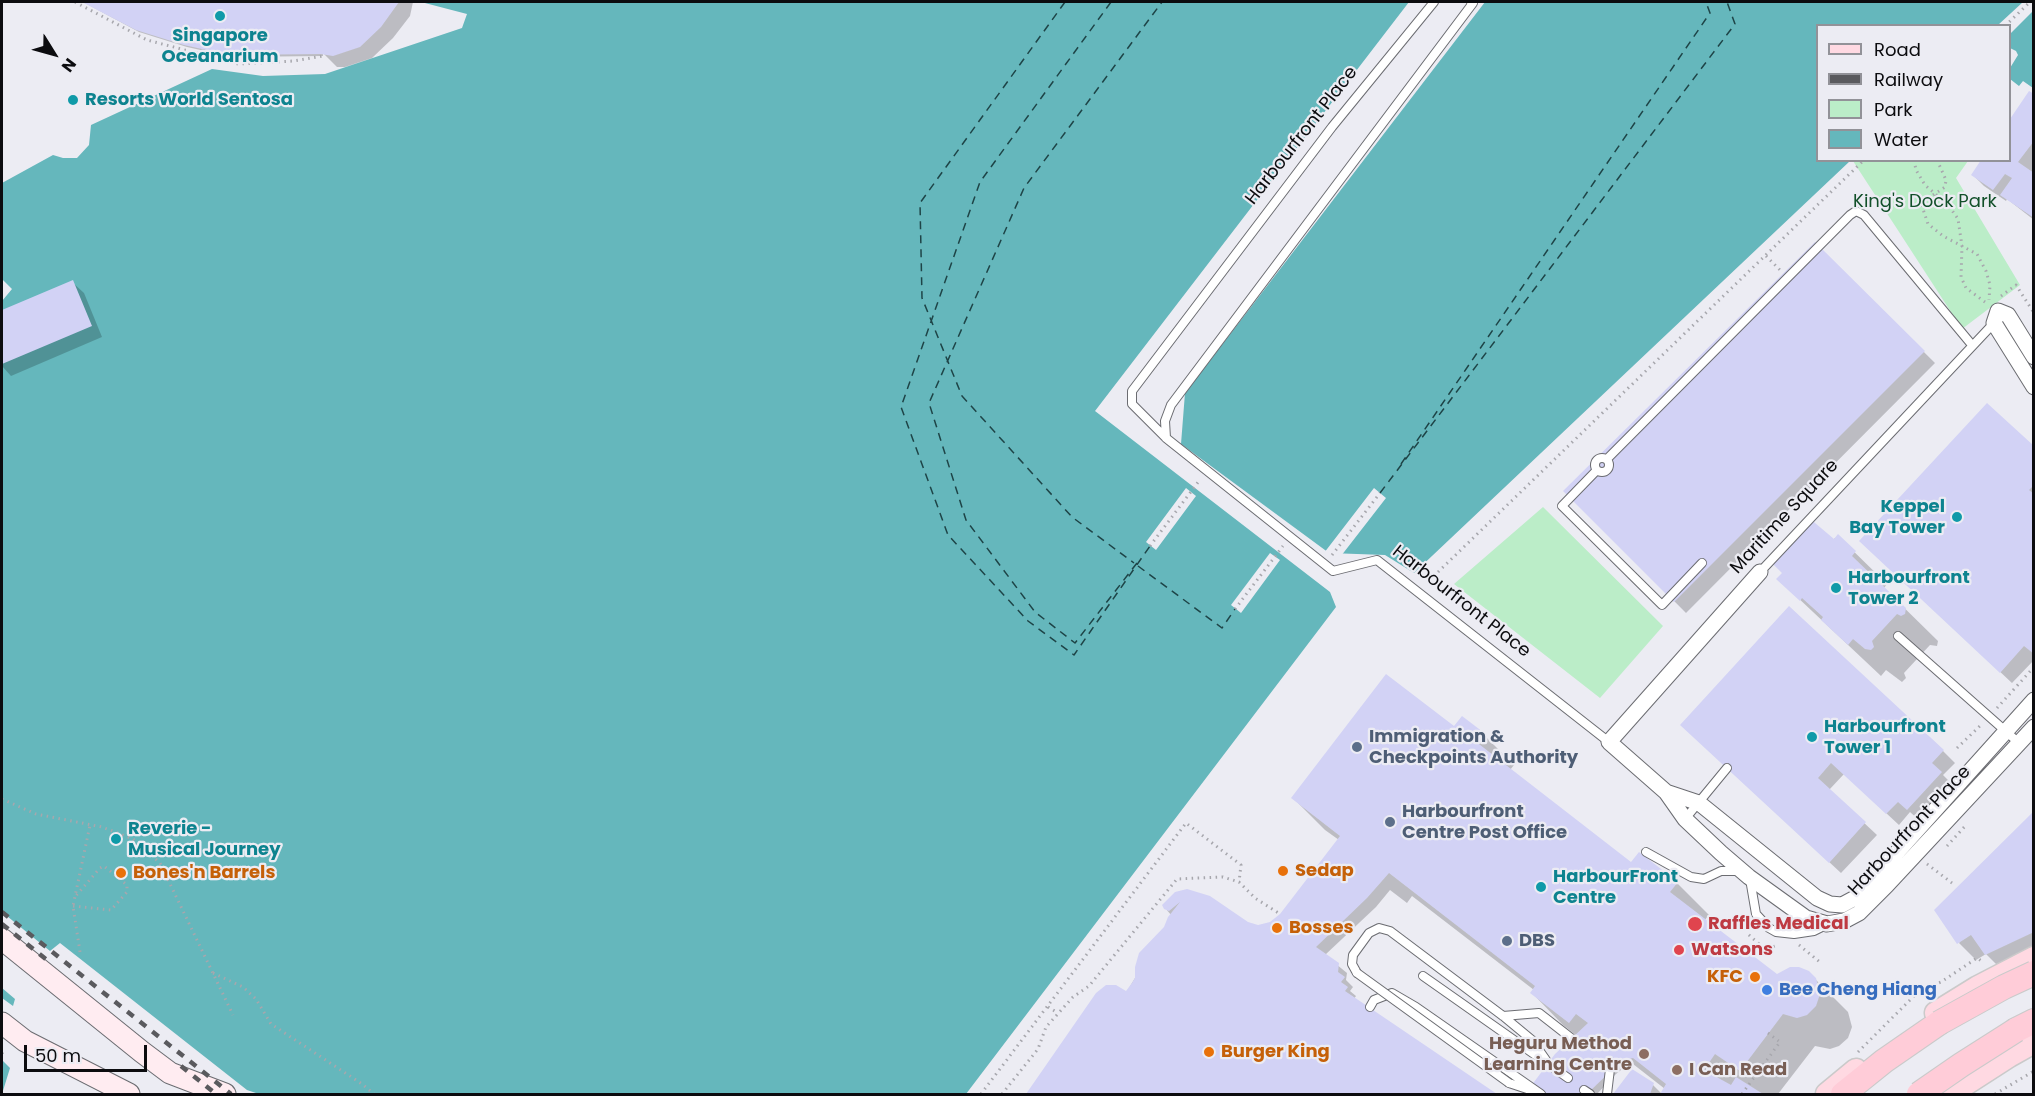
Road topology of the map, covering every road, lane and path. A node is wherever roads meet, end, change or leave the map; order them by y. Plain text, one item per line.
1 (75, 2) edge
2 (1434, 2) edge
3 (1471, 2) edge
4 (2030, 2) edge
5 (2007, 24) edge
6 (323, 56) dead end
7 (1862, 162) edge
8 (1914, 162) edge
9 (1938, 162) edge
10 (1936, 195) junction
11 (1962, 246) junction
12 (1766, 255) junction
13 (1783, 274) dead end
14 (1989, 304) junction
15 (2034, 313) edge
16 (1994, 323) junction
17 (1972, 345) junction
18 (2034, 357) edge
19 (2034, 387) edge
20 (1166, 438) junction
21 (1199, 481) dead end
22 (1380, 493) dead end
23 (1150, 546) dead end
24 (1283, 546) dead end
25 (1332, 555) dead end
26 (1702, 563) dead end
27 (1438, 572) dead end
28 (1760, 572) joint
29 (1235, 609) dead end
30 (1898, 636) dead end
31 (2034, 700) edge
32 (2034, 727) edge
33 (2005, 731) junction
34 (1609, 742) junction
35 (2019, 743) junction
36 (1727, 768) dead end
37 (1666, 792) junction
38 (2, 799) edge
39 (1699, 803) junction
40 (1973, 818) dead end
41 (1685, 819) junction
42 (90, 825) junction
43 (1943, 849) dead end
44 (1646, 852) dead end
45 (1927, 863) dead end
46 (1747, 875) junction
47 (1239, 882) junction
48 (1952, 883) dead end
49 (75, 898) junction
50 (73, 906) junction
51 (1280, 914) dead end
52 (1827, 924) junction
53 (2, 939) edge
54 (80, 952) dead end
55 (2034, 958) edge
56 (1983, 962) dead end
57 (211, 972) junction
58 (2034, 973) edge
59 (1423, 976) dead end
60 (1048, 1007) junction
61 (1371, 1007) dead end
62 (1058, 1013) junction
63 (232, 1014) dead end
64 (1503, 1016) junction
65 (2034, 1021) edge
66 (2, 1023) edge
67 (1768, 1033) dead end
68 (1571, 1038) dead end
69 (2034, 1042) edge
70 (1858, 1053) dead end
71 (1546, 1060) junction
72 (1610, 1069) dead end
73 (2032, 1073) edge
74 (1568, 1078) dead end
75 (1540, 1094) edge
76 (129, 1095) edge
77 (225, 1095) edge
78 (374, 1095) edge
79 (981, 1095) edge
80 (1002, 1095) edge
81 (1607, 1095) edge
82 (1742, 1095) edge
83 (1827, 1095) edge
84 (1843, 1095) edge
85 (1919, 1095) edge
86 (1950, 1095) edge
87 (1995, 1095) edge

1 - 6 path
2 - 20 lane, Harbourfront Place
3 - 20 lane
4 - 5 path
7 - 12 path
8 - 10 path
9 - 10 path
10 - 11 path
10 - 11 path
11 - 14 path
11 - 14 path
12 - 13 path
12 - 27 path
14 - 15 path
16 - 17 lane, Maritime Square
16 - 18 street
16 - 19 street
17 - 26 lane
17 - 28 lane, Maritime Square
20 - 34 lane, Harbourfront Place
21 - 23 path
22 - 25 path
24 - 29 path
28 - 34 street, Maritime Square
30 - 33 lane
31 - 33 street, Harbourfront Place
32 - 35 street, Harbourfront Place
33 - 35 lane
33 - 39 street, Harbourfront Place
34 - 37 street, Harbourfront Place
35 - 52 street, Harbourfront Place
36 - 39 lane
37 - 39 street, Harbourfront Place
37 - 41 street, Harbourfront Place
38 - 42 path
39 - 41 lane
40 - 43 path
41 - 46 street, Harbourfront Place
42 - 49 path
42 - 57 path
44 - 46 lane
45 - 48 path
46 - 52 street, Harbourfront Place
46 - 52 lane
47 - 51 path
47 - 60 path
47 - 62 path
49 - 50 path
49 - 50 path
50 - 54 path
53 - 77 main road
55 - 83 main road
56 - 70 path
57 - 63 path
57 - 78 path
58 - 84 highway, bridge
59 - 71 lane
60 - 62 path
60 - 79 path
61 - 75 lane
62 - 80 path
64 - 68 lane
64 - 71 lane
64 - 75 lane, bridge
65 - 85 highway, bridge
66 - 76 main road
67 - 82 path
69 - 86 main road
71 - 74 lane
72 - 81 lane
73 - 87 path

